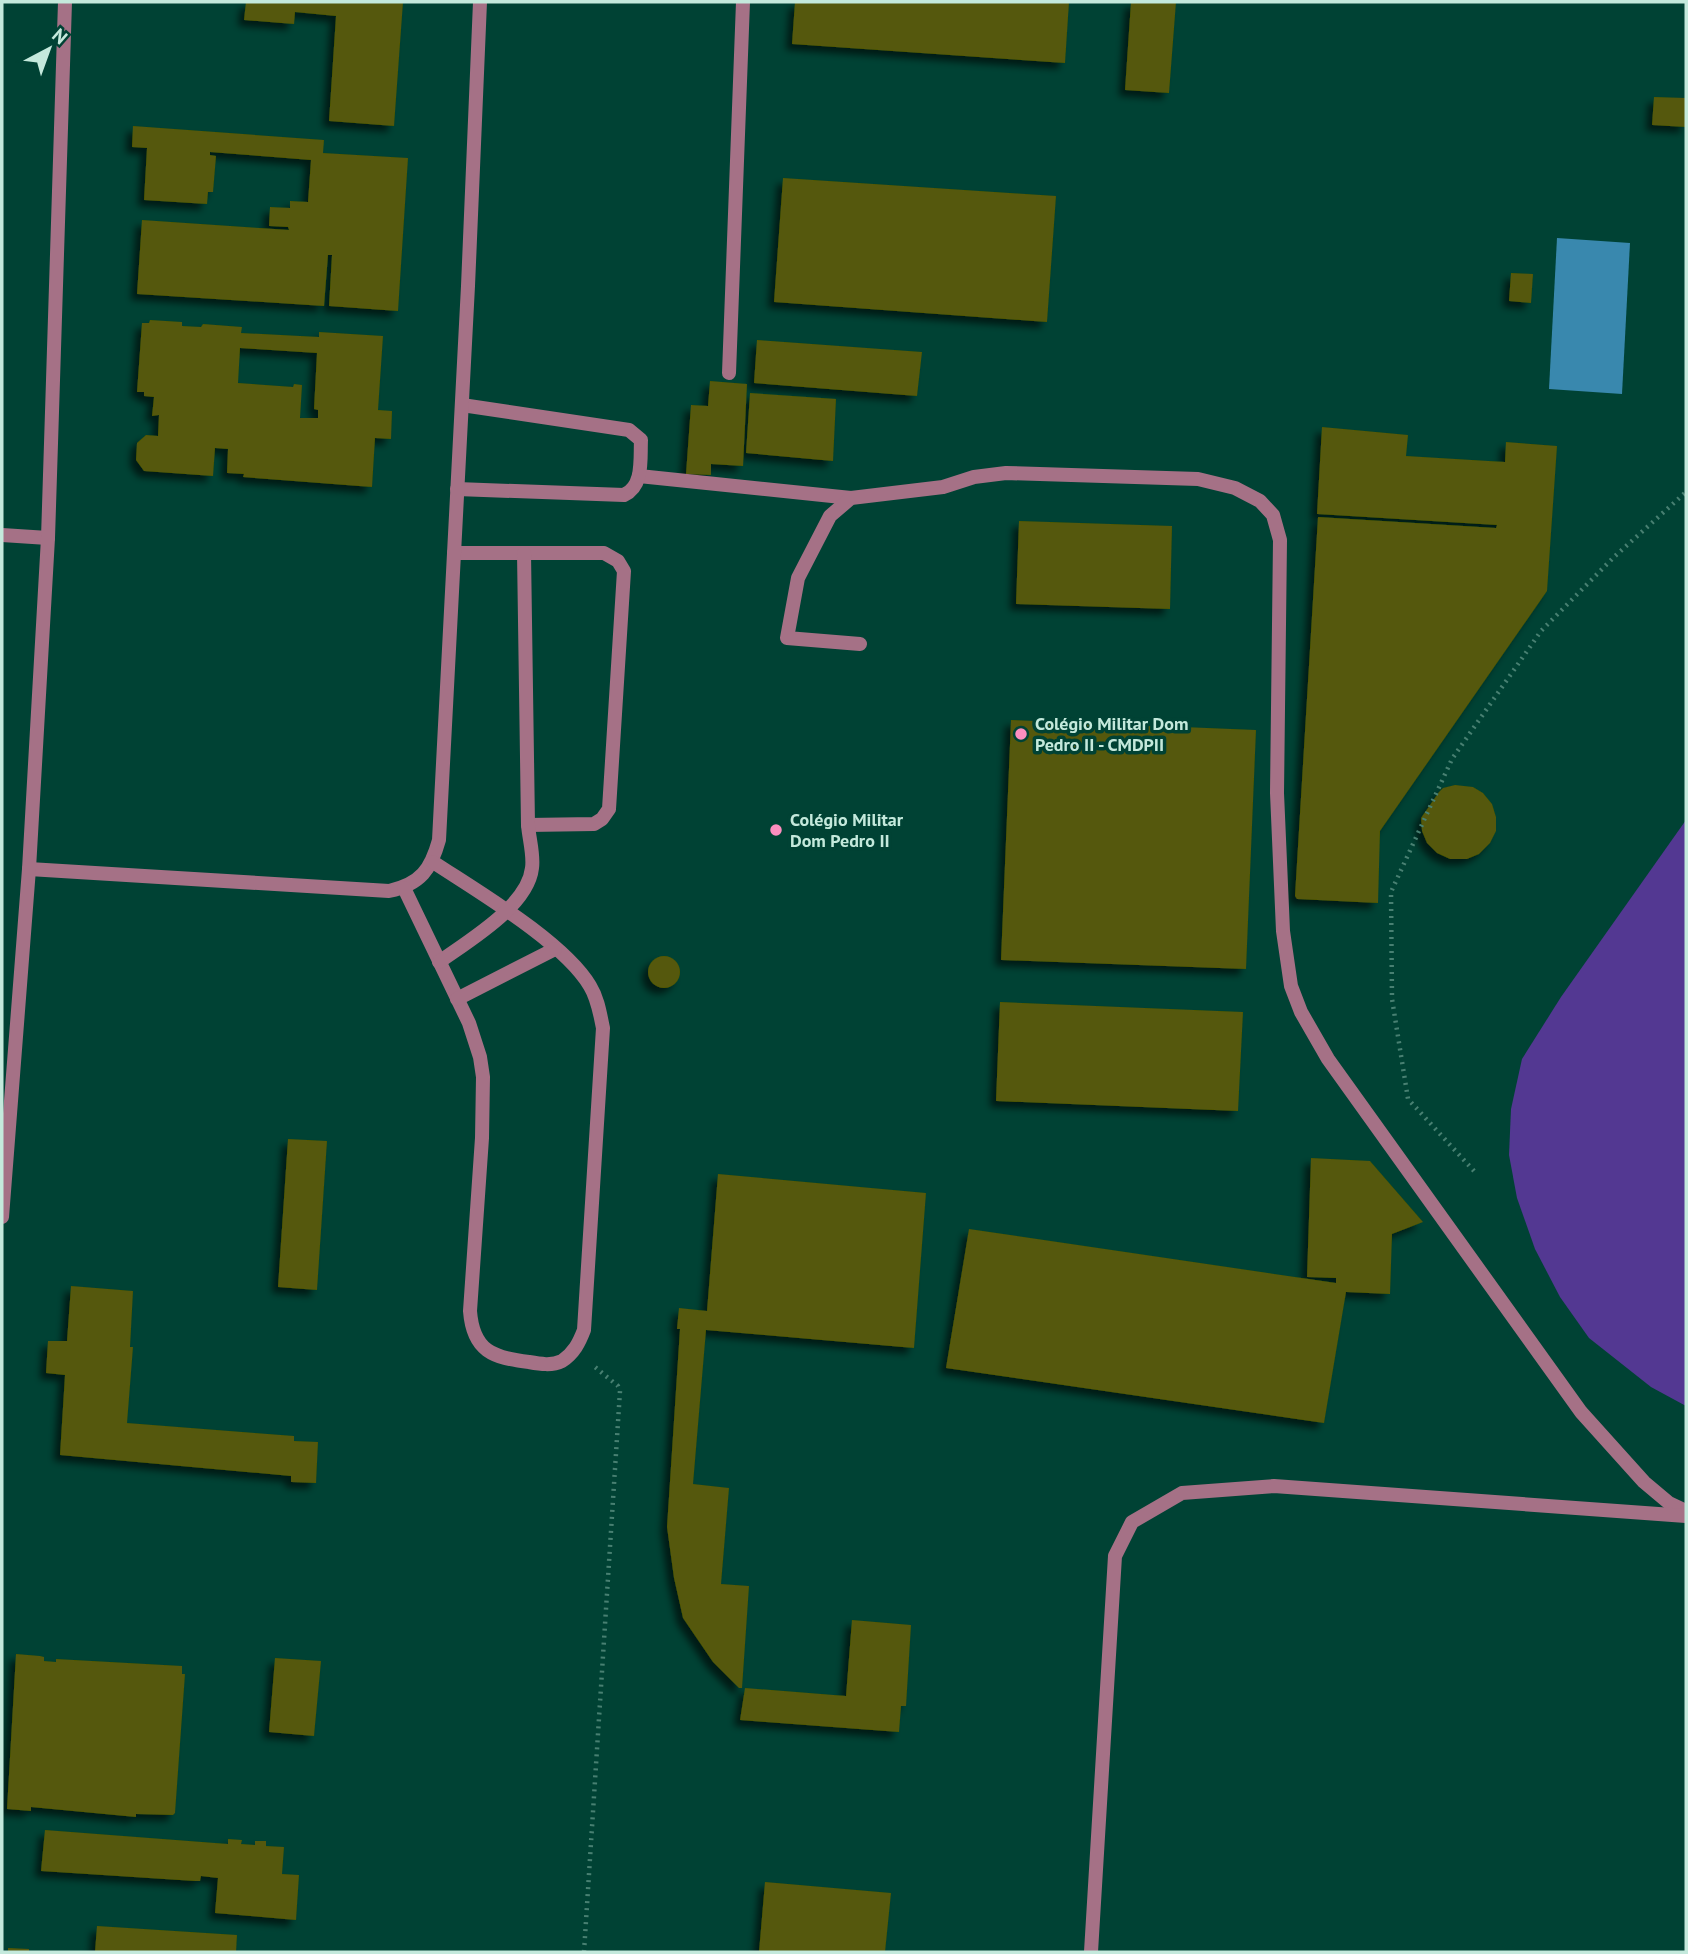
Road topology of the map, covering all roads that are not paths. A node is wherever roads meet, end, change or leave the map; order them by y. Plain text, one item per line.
1 (65, 2) edge
2 (481, 2) edge
3 (743, 2) edge
4 (729, 373) dead end
5 (462, 405) junction
6 (639, 476) junction
7 (457, 489) junction
8 (852, 498) junction
9 (2, 535) edge
10 (48, 538) junction
11 (454, 553) junction
12 (524, 553) junction
13 (860, 644) dead end
14 (528, 825) junction
15 (433, 862) junction
16 (29, 869) junction
17 (404, 888) junction
18 (507, 911) junction
19 (555, 948) junction
20 (439, 962) junction
21 (457, 999) junction
22 (2, 1217) edge
23 (1686, 1514) edge
24 (1091, 1952) edge

1 - 10 lane
2 - 5 lane
3 - 4 lane
5 - 6 lane
5 - 7 lane
6 - 7 lane
6 - 8 lane
7 - 11 lane
8 - 13 lane
8 - 23 lane
9 - 10 lane
10 - 16 lane
11 - 12 lane
11 - 15 lane
12 - 14 lane
12 - 14 lane
14 - 18 lane
15 - 17 lane
15 - 18 lane
16 - 17 lane
16 - 22 lane
17 - 20 lane
18 - 19 lane
18 - 20 lane
19 - 21 lane
19 - 21 lane
20 - 21 lane
23 - 24 lane

